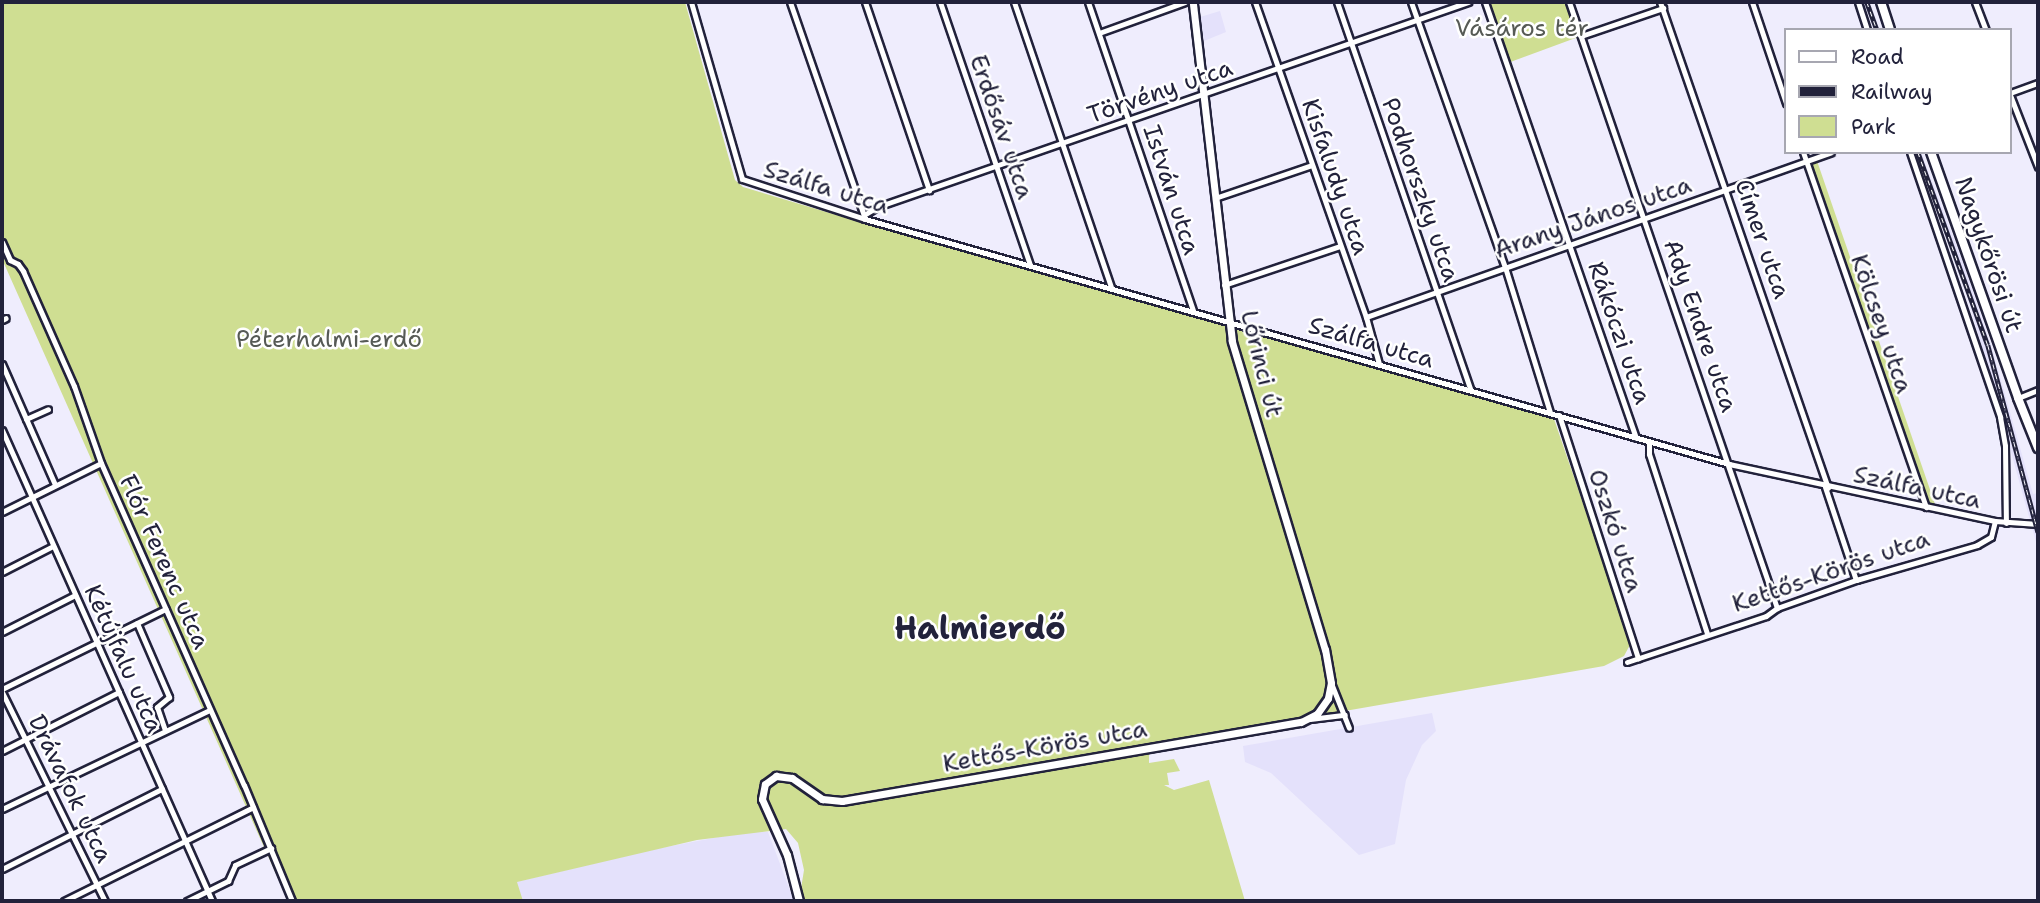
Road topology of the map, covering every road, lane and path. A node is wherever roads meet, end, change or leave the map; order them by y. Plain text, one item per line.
1 (691, 2) edge
2 (790, 2) edge
3 (865, 2) edge
4 (940, 2) edge
5 (1014, 2) edge
6 (1088, 2) edge
7 (1185, 2) edge
8 (1193, 2) edge
9 (1255, 2) edge
10 (1337, 2) edge
11 (1411, 2) edge
12 (1468, 2) edge
13 (1485, 2) edge
14 (1569, 2) edge
15 (1752, 2) edge
16 (1858, 2) edge
17 (1881, 2) edge
18 (1975, 2) edge
19 (1661, 5) edge
20 (1417, 20) junction
21 (1866, 28) edge
22 (1889, 28) edge
23 (1985, 28) edge
24 (1099, 33) junction
25 (1581, 36) junction
26 (1351, 44) junction
27 (1279, 70) junction
28 (2038, 83) edge
29 (2012, 93) edge
30 (1204, 94) junction
31 (1784, 97) edge
32 (2012, 99) edge
33 (1130, 120) junction
34 (1063, 145) junction
35 (1804, 154) edge
36 (1826, 154) edge
37 (1911, 154) edge
38 (1932, 154) edge
39 (1807, 162) junction
40 (1312, 165) junction
41 (997, 167) junction
42 (2038, 167) edge
43 (929, 190) junction
44 (1727, 190) junction
45 (1215, 198) junction
46 (864, 217) junction
47 (1644, 219) junction
48 (2, 242) edge
49 (1340, 246) junction
50 (1570, 246) junction
51 (10, 260) junction
52 (2, 264) edge
53 (1030, 265) junction
54 (1505, 267) junction
55 (1224, 285) junction
56 (1111, 287) junction
57 (1437, 292) junction
58 (1193, 310) junction
59 (1366, 317) junction
60 (1228, 321) junction
61 (2, 364) edge
62 (1379, 364) junction
63 (1470, 389) junction
64 (2038, 390) edge
65 (2018, 398) junction
66 (48, 409) dead end
67 (1550, 412) junction
68 (1559, 415) junction
69 (26, 419) junction
70 (2, 430) edge
71 (1636, 438) junction
72 (4, 440) edge
73 (1649, 442) junction
74 (2038, 448) edge
75 (101, 463) junction
76 (1729, 464) junction
77 (55, 485) junction
78 (1826, 487) junction
79 (32, 496) junction
80 (1927, 507) junction
81 (2, 512) edge
82 (1995, 522) junction
83 (2006, 523) junction
84 (2038, 524) edge
85 (53, 545) junction
86 (2, 572) edge
87 (1856, 580) junction
88 (75, 594) junction
89 (1777, 608) junction
90 (165, 609) junction
91 (137, 623) junction
92 (2, 632) edge
93 (1707, 634) junction
94 (97, 643) junction
95 (1637, 658) junction
96 (1627, 662) dead end
97 (1331, 683) junction
98 (2, 690) edge
99 (119, 692) junction
100 (211, 710) junction
101 (1345, 715) junction
102 (1309, 719) junction
103 (1349, 728) dead end
104 (165, 730) junction
105 (26, 739) junction
106 (141, 741) junction
107 (2, 751) edge
108 (49, 786) junction
109 (162, 789) junction
110 (253, 807) junction
111 (2, 809) edge
112 (72, 833) junction
113 (185, 840) junction
114 (271, 848) junction
115 (2, 869) edge
116 (97, 884) junction
117 (208, 891) junction
118 (64, 901) edge
119 (105, 901) edge
120 (187, 901) edge
121 (212, 901) edge
122 (292, 901) edge
123 (799, 901) edge

1 - 46 street, Szálfa utca
2 - 46 street
3 - 43 street
4 - 41 street, Erdősáv utca
5 - 34 street
6 - 24 street, István utca
7 - 24 street
8 - 30 street, Lőrinci út
9 - 27 street, Kisfaludy utca
10 - 26 street, Podhorszky utca
11 - 20 street
12 - 20 street, Törvény utca
13 - 50 street, Rákóczi utca
14 - 25 street, Ady Endre utca
15 - 31 street
16 - 21 street
17 - 22 main road
18 - 23 street
19 - 25 street
19 - 44 street, Címer utca
20 - 26 street, Törvény utca
20 - 54 street
24 - 33 street, István utca
25 - 47 street, Ady Endre utca
26 - 27 street, Törvény utca
26 - 57 street, Podhorszky utca
27 - 30 street, Törvény utca
27 - 40 street, Kisfaludy utca
28 - 29 street
30 - 33 street, Törvény utca
30 - 45 street, Lőrinci út
32 - 42 street
33 - 34 street, Törvény utca
33 - 58 street, István utca
34 - 41 street, Törvény utca
34 - 56 street
35 - 39 street, Kölcsey utca
36 - 39 street, Arany János utca
37 - 83 street
38 - 65 main road, Nagykőrösi út
39 - 44 street, Arany János utca
39 - 80 street, Kölcsey utca
40 - 45 street
40 - 49 street, Kisfaludy utca
41 - 43 street, Törvény utca
41 - 53 street, Erdősáv utca
43 - 46 street, Törvény utca
44 - 47 street, Arany János utca
44 - 78 street, Címer utca
45 - 55 street, Lőrinci út
46 - 53 street, Szálfa utca
47 - 50 street, Arany János utca
47 - 76 street, Ady Endre utca
48 - 51 street, Flór Ferenc utca
49 - 55 street
49 - 59 street, Kisfaludy utca
50 - 54 street, Arany János utca
50 - 71 street, Rákóczi utca
51 - 52 street
51 - 75 street, Flór Ferenc utca
53 - 56 street, Szálfa utca
54 - 57 street, Arany János utca
54 - 67 street
55 - 60 street, Lőrinci út
56 - 58 street, Szálfa utca
57 - 59 street, Arany János utca
57 - 63 street, Podhorszky utca
58 - 60 street, Szálfa utca
59 - 62 street, Kisfaludy utca
60 - 62 street, Szálfa utca
60 - 97 street, Lőrinci út
61 - 69 street
62 - 63 street, Szálfa utca
63 - 67 street, Szálfa utca
64 - 65 street
65 - 74 main road, Nagykőrösi út
66 - 69 street
67 - 68 street, Szálfa utca
68 - 71 street, Szálfa utca
68 - 95 street, Oszkó utca
69 - 77 street
70 - 72 street, Kétújfalu utca
71 - 73 street, Szálfa utca
72 - 79 street, Kétújfalu utca
73 - 76 street, Szálfa utca
73 - 93 street
75 - 77 street
75 - 90 street, Flór Ferenc utca
76 - 78 street, Szálfa utca
76 - 89 street, Ady Endre utca
77 - 79 street
78 - 80 street, Szálfa utca
78 - 87 street, Címer utca
79 - 81 street
79 - 85 street, Kétújfalu utca
80 - 82 street, Szálfa utca
82 - 83 street
82 - 87 street, Kettős-Körös utca
83 - 84 street
85 - 86 street
85 - 88 street, Kétújfalu utca
87 - 89 street, Kettős-Körös utca
88 - 92 street
88 - 94 street, Kétújfalu utca
89 - 93 street, Kettős-Körös utca
90 - 91 street
90 - 100 street, Flór Ferenc utca
91 - 94 street
91 - 104 street
93 - 95 street, Kettős-Körös utca
94 - 98 street
94 - 99 street, Kétújfalu utca
95 - 96 street, Kettős-Körös utca
97 - 101 street
97 - 102 street
98 - 105 street, Drávafok utca
99 - 105 street
99 - 106 street, Kétújfalu utca
100 - 104 street
100 - 110 street, Flór Ferenc utca
101 - 102 street, Kettős-Körös utca
101 - 103 street
102 - 123 street, Kettős-Körös utca
104 - 106 street
105 - 107 street
105 - 108 street, Drávafok utca
106 - 108 street
106 - 109 street, Kétújfalu utca
108 - 111 street
108 - 112 street, Drávafok utca
109 - 112 street
109 - 113 street, Kétújfalu utca
110 - 113 street
110 - 114 street, Flór Ferenc utca
112 - 115 street
112 - 116 street, Drávafok utca
113 - 116 street
113 - 117 street, Kétújfalu utca
114 - 117 street
114 - 122 street, Flór Ferenc utca
116 - 118 street
116 - 119 street, Drávafok utca
117 - 120 street
117 - 121 street, Kétújfalu utca

